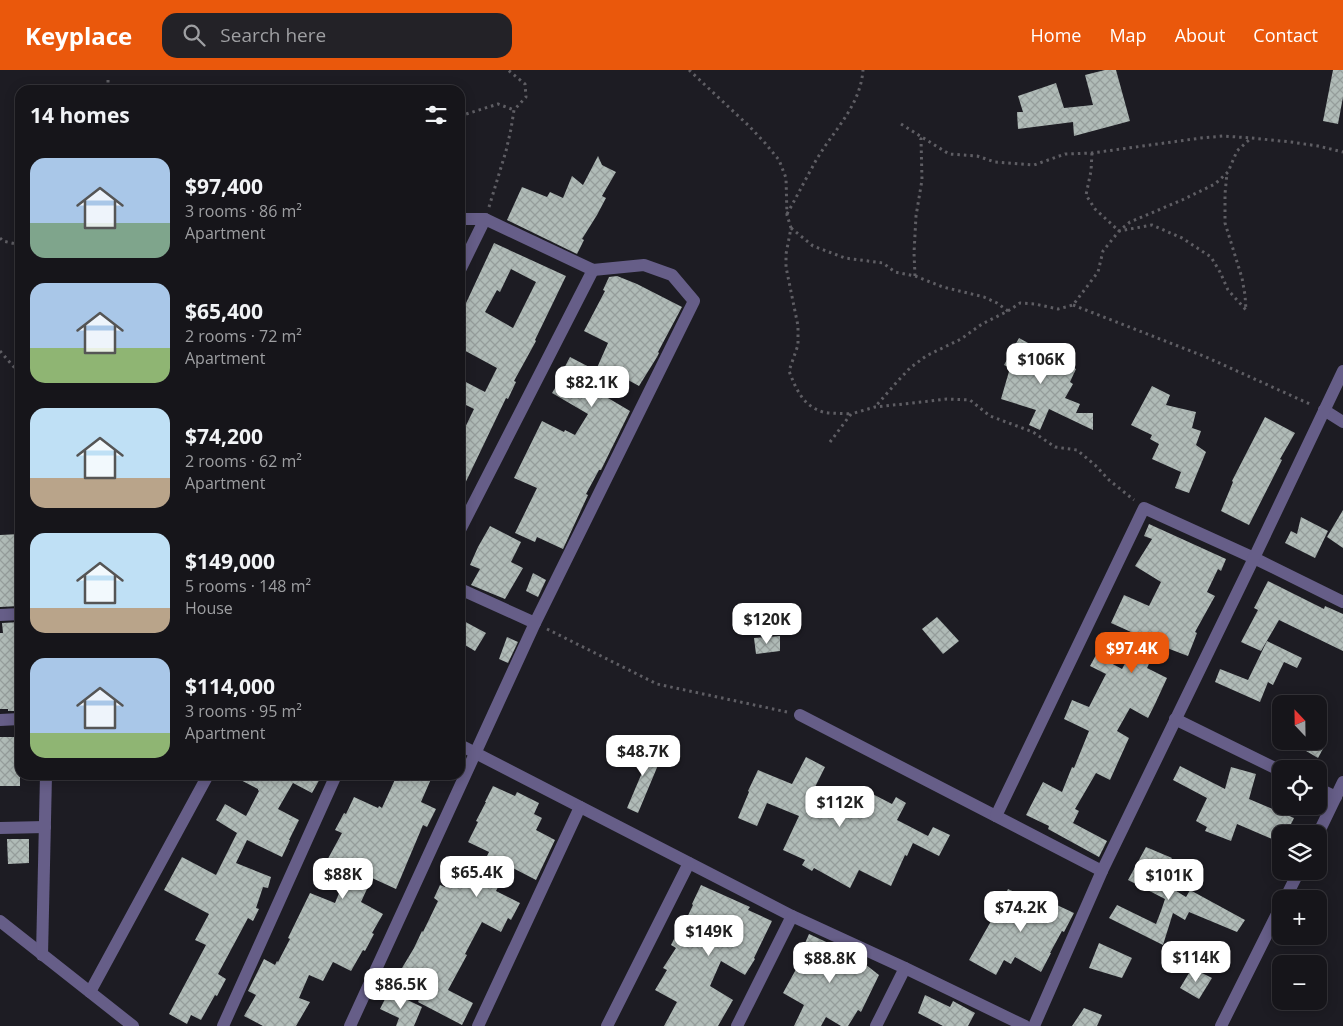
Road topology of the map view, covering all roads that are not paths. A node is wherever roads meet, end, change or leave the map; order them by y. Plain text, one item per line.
1 (465, 219) edge
2 (485, 219) junction
3 (465, 260) edge
4 (592, 270) junction
5 (1343, 371) edge
6 (1324, 410) junction
7 (1343, 422) edge
8 (465, 520) edge
9 (1254, 558) junction
10 (465, 591) edge
11 (1343, 602) edge
12 (15, 614) edge
13 (0, 615) edge
14 (535, 623) junction
15 (800, 715) road end
16 (15, 719) edge
17 (1175, 719) junction
18 (0, 720) edge
19 (465, 748) edge
20 (475, 753) junction
21 (1272, 767) edge
22 (465, 775) edge
23 (46, 780) edge
24 (205, 780) edge
25 (334, 780) edge
26 (463, 780) edge
27 (1343, 782) edge
28 (1327, 793) edge
29 (1336, 797) junction
30 (580, 807) junction
31 (996, 816) junction
32 (1322, 825) edge
33 (45, 827) junction
34 (0, 828) edge
35 (689, 863) junction
36 (1102, 871) junction
37 (792, 916) junction
38 (0, 922) edge
39 (1272, 924) edge
40 (42, 955) junction
41 (905, 968) junction
42 (90, 992) junction
43 (133, 1026) edge
44 (223, 1026) edge
45 (350, 1026) edge
46 (478, 1026) edge
47 (606, 1026) edge
48 (737, 1026) edge
49 (876, 1026) edge
50 (1025, 1026) edge
51 (1034, 1026) edge
52 (1221, 1026) edge

1 - 2 street
2 - 3 street
2 - 4 street
4 - 8 street
4 - 14 street
5 - 6 street
6 - 7 street
6 - 9 street
9 - 11 street
9 - 17 street
9 - 31 street
10 - 14 street
12 - 13 street
14 - 20 street
15 - 31 street
16 - 18 street
17 - 21 street
17 - 36 street
19 - 20 street
20 - 22 street
20 - 30 street
23 - 33 street
24 - 42 street
25 - 44 street
26 - 45 street
27 - 29 street
28 - 29 street
29 - 32 street
30 - 35 street
30 - 46 street
31 - 36 street
33 - 34 street
33 - 40 street
35 - 37 street
35 - 47 street
36 - 51 street
37 - 41 street
37 - 48 street
38 - 40 street
39 - 52 street
40 - 42 street
41 - 49 street
41 - 50 street
42 - 43 street

